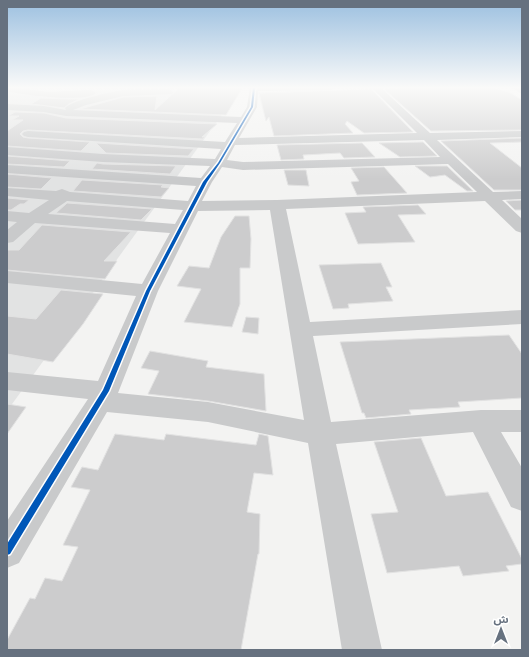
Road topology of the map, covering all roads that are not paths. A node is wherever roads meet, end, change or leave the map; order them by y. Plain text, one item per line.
1 (57, 118) edge
2 (143, 118) edge
3 (245, 118) edge
4 (407, 118) edge
5 (141, 121) junction
6 (48, 124) dead end
7 (28, 134) junction
8 (522, 134) edge
9 (429, 138) junction
10 (124, 140) junction
11 (232, 140) junction
12 (7, 146) edge
13 (7, 151) edge
14 (103, 158) junction
15 (452, 160) junction
16 (7, 169) edge
17 (83, 175) junction
18 (204, 182) junction
19 (7, 192) edge
20 (522, 195) edge
21 (66, 196) junction
22 (489, 196) junction
23 (278, 205) junction
24 (192, 206) junction
25 (7, 216) edge
26 (30, 219) junction
27 (522, 228) edge
28 (180, 229) junction
29 (7, 238) edge
30 (7, 277) edge
31 (148, 291) junction
32 (522, 317) edge
33 (301, 330) junction
34 (7, 381) edge
35 (103, 396) junction
36 (522, 421) edge
37 (481, 422) junction
38 (320, 434) junction
39 (522, 498) edge
40 (7, 551) edge
41 (362, 650) edge

1 - 5 street
2 - 5 street
3 - 11 street
4 - 9 street
5 - 10 street
5 - 11 street
6 - 7 street
7 - 10 street
7 - 12 street
8 - 9 street
9 - 11 street
9 - 15 street
10 - 11 street
10 - 14 street
11 - 14 street
11 - 15 street
11 - 18 street
13 - 14 street
14 - 17 street
15 - 22 street
16 - 17 street
17 - 18 street
17 - 21 street
18 - 24 street
19 - 21 street
20 - 22 street
21 - 24 street
21 - 26 street
22 - 23 street
22 - 27 street
23 - 24 street
23 - 33 street
24 - 28 street
25 - 26 street
26 - 28 street
26 - 29 street
28 - 31 street
30 - 31 street
31 - 35 street
32 - 33 street
33 - 38 street
34 - 35 street
35 - 38 street
35 - 40 street
36 - 37 street
37 - 38 street
37 - 39 street
38 - 41 street

